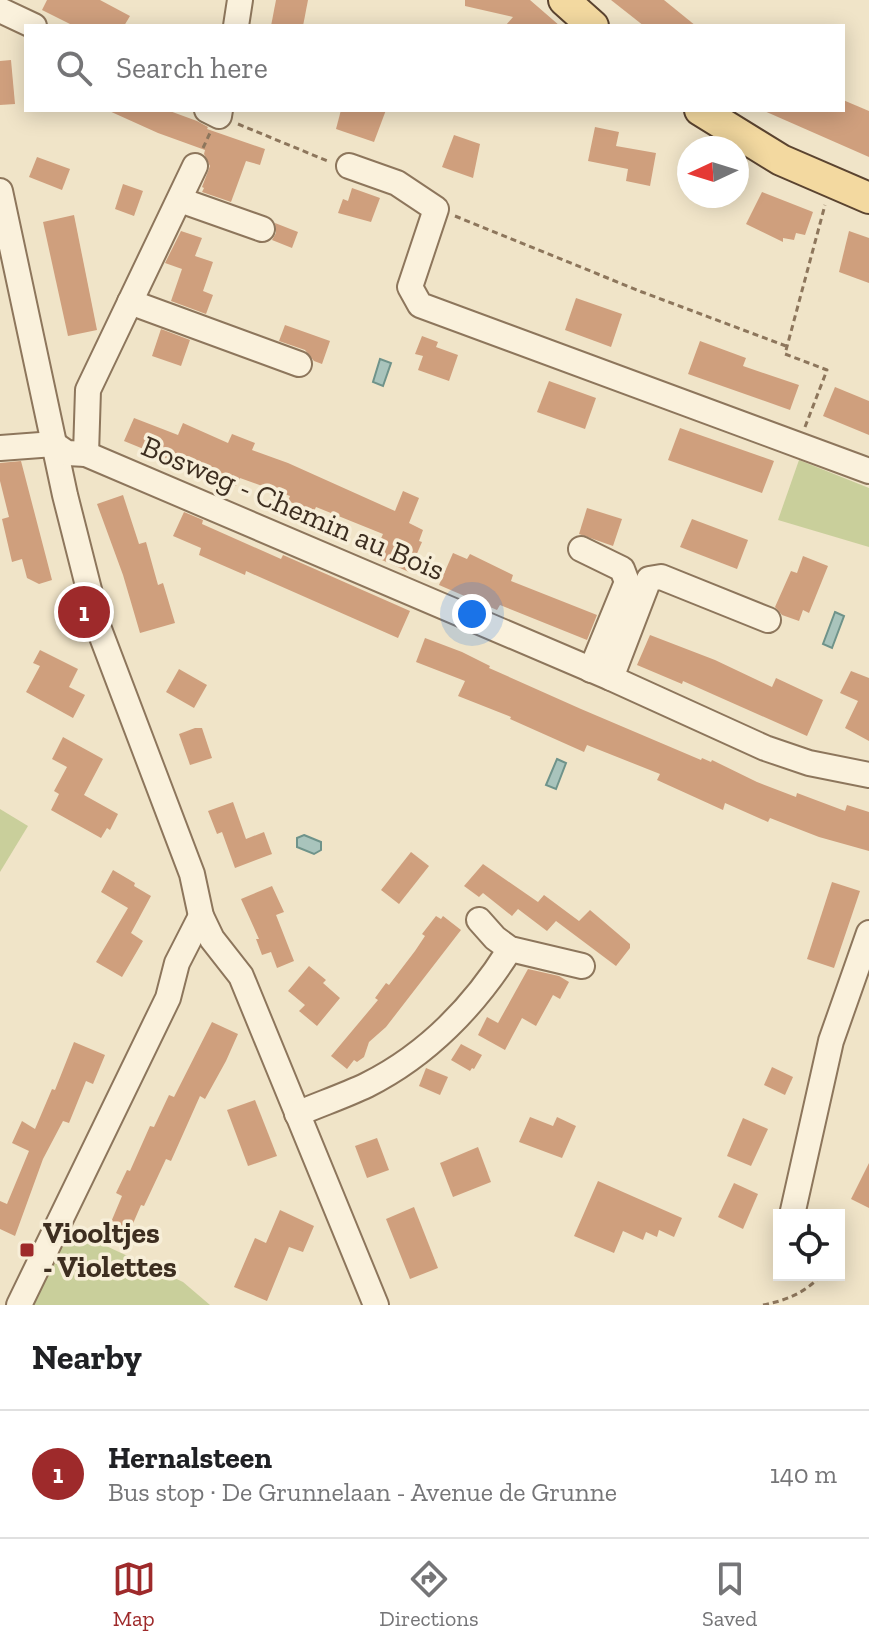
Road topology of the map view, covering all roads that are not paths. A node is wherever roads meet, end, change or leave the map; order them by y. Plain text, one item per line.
1 (240, 0) edge
2 (564, 0) edge
3 (0, 10) edge
4 (30, 24) edge
5 (236, 24) edge
6 (591, 24) edge
7 (703, 112) edge
8 (195, 166) road end
9 (349, 166) dead end
10 (0, 191) edge
11 (869, 198) edge
12 (180, 200) junction
13 (262, 229) dead end
14 (130, 302) junction
15 (299, 364) dead end
16 (54, 444) junction
17 (0, 448) edge
18 (86, 454) junction
19 (869, 471) edge
20 (581, 549) dead end
21 (768, 620) dead end
22 (601, 674) junction
23 (869, 775) edge
24 (201, 916) junction
25 (479, 920) dead end
26 (869, 933) edge
27 (212, 939) junction
28 (510, 949) junction
29 (582, 966) dead end
30 (168, 998) junction
31 (297, 1114) junction
32 (793, 1209) edge
33 (19, 1305) edge
34 (376, 1305) edge

1 - 5 street
2 - 6 main road
3 - 4 street
7 - 11 main road
8 - 12 street
9 - 19 street
10 - 16 street
12 - 13 street
12 - 14 street
14 - 15 street
14 - 18 street
16 - 17 street, Bosweg - Chemin au Bois
16 - 18 street, Bosweg - Chemin au Bois
16 - 24 street
18 - 22 street, Bosweg - Chemin au Bois
20 - 22 street
21 - 22 street
22 - 23 street, Bosweg - Chemin au Bois
24 - 27 street
24 - 30 street
25 - 28 street
26 - 32 street
27 - 30 street
27 - 31 street
28 - 29 street
28 - 31 street
30 - 33 street
31 - 34 street

